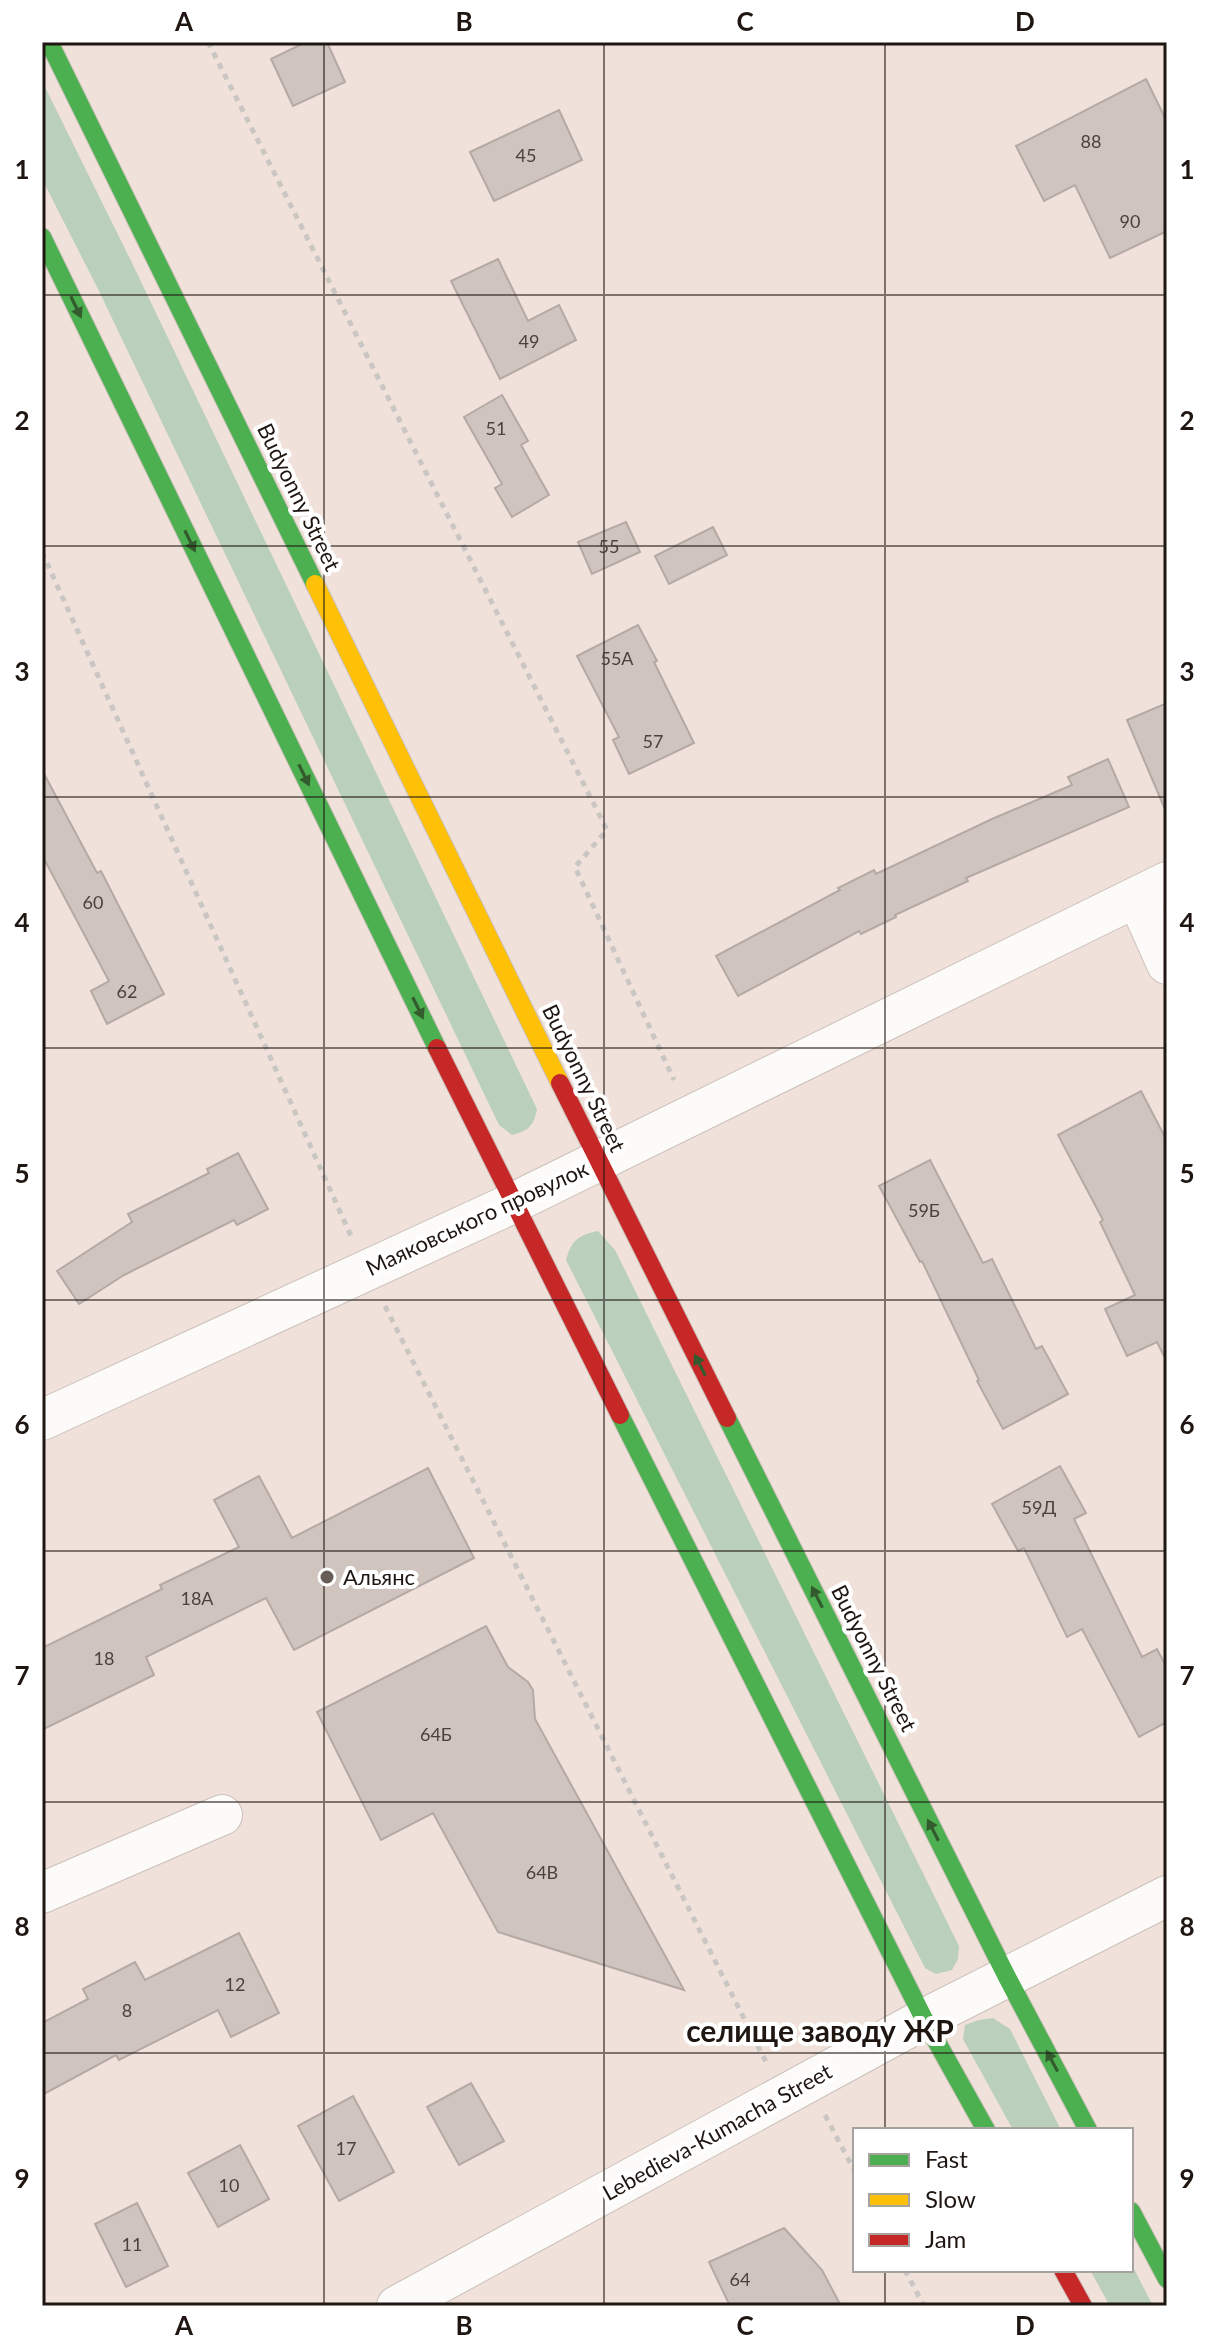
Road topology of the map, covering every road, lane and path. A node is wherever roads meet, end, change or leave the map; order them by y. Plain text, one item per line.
1 (49, 42) edge
2 (208, 42) edge
3 (42, 237) edge
4 (42, 552) edge
5 (1152, 889) edge
6 (1167, 964) edge
7 (690, 1116) junction
8 (598, 1161) junction
9 (513, 1203) junction
10 (367, 1271) junction
11 (42, 1420) edge
12 (222, 1815) dead end
13 (42, 1893) edge
14 (1167, 1896) edge
15 (1007, 1977) junction
16 (924, 2019) junction
17 (796, 2089) junction
18 (985, 2128) edge
19 (1087, 2128) edge
20 (853, 2169) edge
21 (1133, 2215) edge
22 (906, 2272) edge
23 (1064, 2272) edge
24 (1167, 2279) edge
25 (397, 2306) edge
26 (924, 2306) edge
27 (1083, 2306) edge

1 - 8 main road, Budyonny Street
2 - 7 path
3 -> 9 main road
4 - 10 path
5 - 6 street
5 - 7 street, Маяковського провулок
7 - 8 street, Маяковського провулок
8 - 9 street, Маяковського провулок
15 -> 8 main road, Budyonny Street
9 - 10 street, Маяковського провулок
9 - 16 main road
10 - 11 street, Маяковського провулок
10 - 17 path
12 - 13 street
14 - 15 street, Lebedieva-Kumacha Street
15 - 16 street, Lebedieva-Kumacha Street
19 -> 15 main road, Budyonny Street
16 - 17 street, Lebedieva-Kumacha Street
16 - 18 main road
17 - 20 path
17 - 25 street, Lebedieva-Kumacha Street
21 - 24 main road
22 - 26 path
23 - 27 main road

